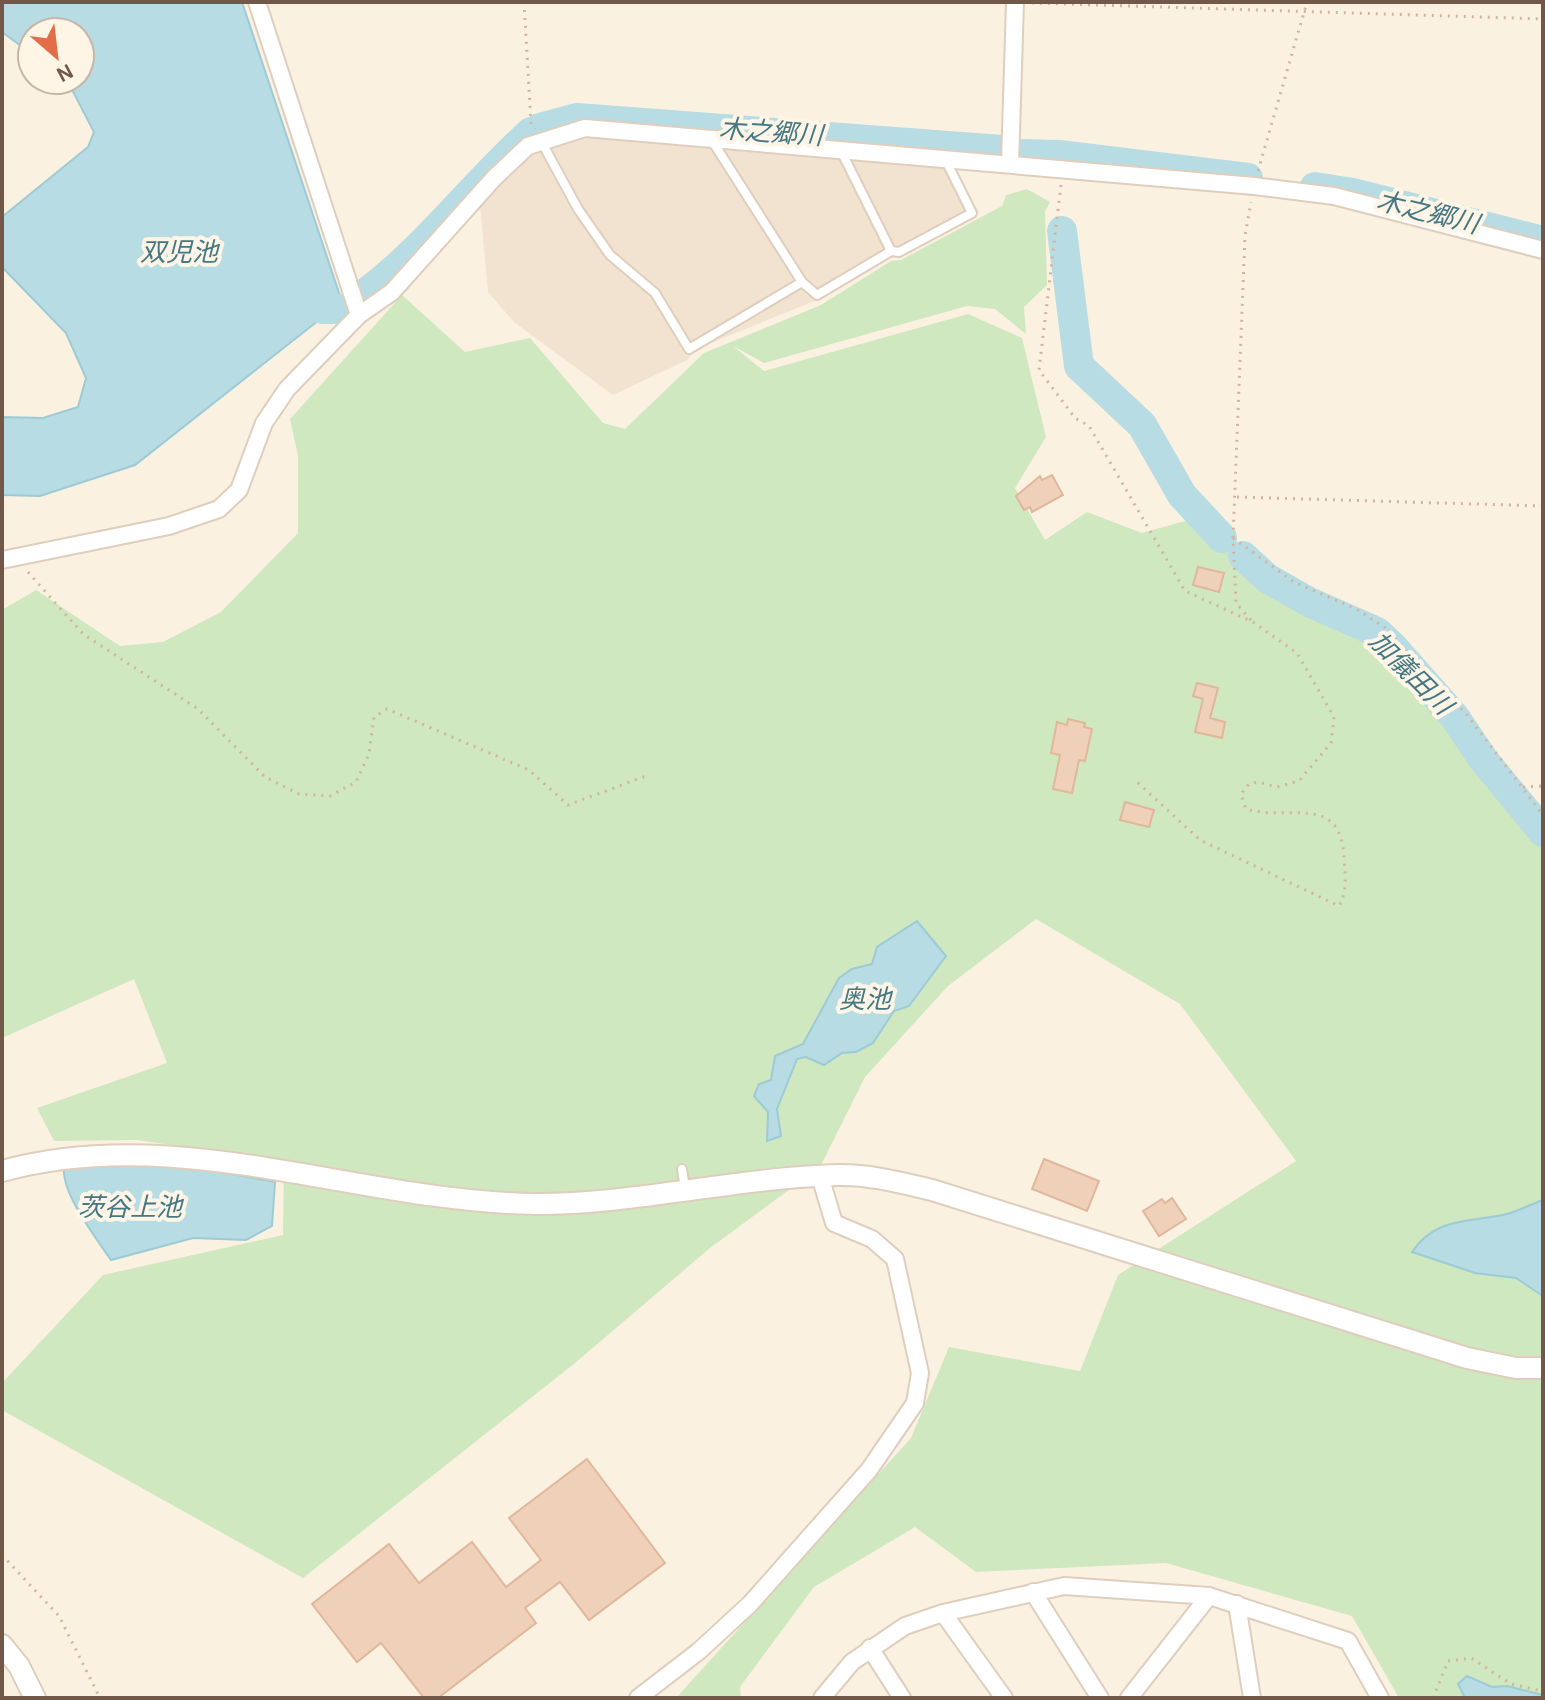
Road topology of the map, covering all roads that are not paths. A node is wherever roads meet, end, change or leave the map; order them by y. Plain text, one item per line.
1 (257, 2) edge
2 (1015, 2) edge
3 (711, 138) junction
4 (540, 140) junction
5 (840, 149) junction
6 (945, 159) junction
7 (1010, 164) junction
8 (1543, 250) edge
9 (891, 251) junction
10 (802, 282) junction
11 (359, 315) junction
12 (2, 560) edge
13 (2, 1171) edge
14 (820, 1176) junction
15 (1543, 1368) edge
16 (1033, 1592) junction
17 (1209, 1596) junction
18 (1237, 1604) junction
19 (943, 1613) junction
20 (2, 1645) edge
21 (870, 1648) junction
22 (35, 1698) edge
23 (638, 1698) edge
24 (822, 1698) edge
25 (902, 1698) edge
26 (1004, 1698) edge
27 (1100, 1698) edge
28 (1129, 1698) edge
29 (1252, 1698) edge
30 (1380, 1698) edge

1 - 11 street
2 - 7 street
3 - 4 street
3 - 5 street
3 - 10 lane
4 - 10 lane
4 - 11 street
5 - 6 street
5 - 9 lane
6 - 7 street
6 - 9 lane
7 - 8 street
9 - 10 lane
11 - 12 street
13 - 14 street
14 - 15 street
14 - 23 street
16 - 17 street
16 - 19 street
16 - 27 street
17 - 18 street
17 - 28 street
18 - 29 street
18 - 30 street
19 - 21 street
19 - 26 street
20 - 22 street
21 - 24 street
21 - 25 street

